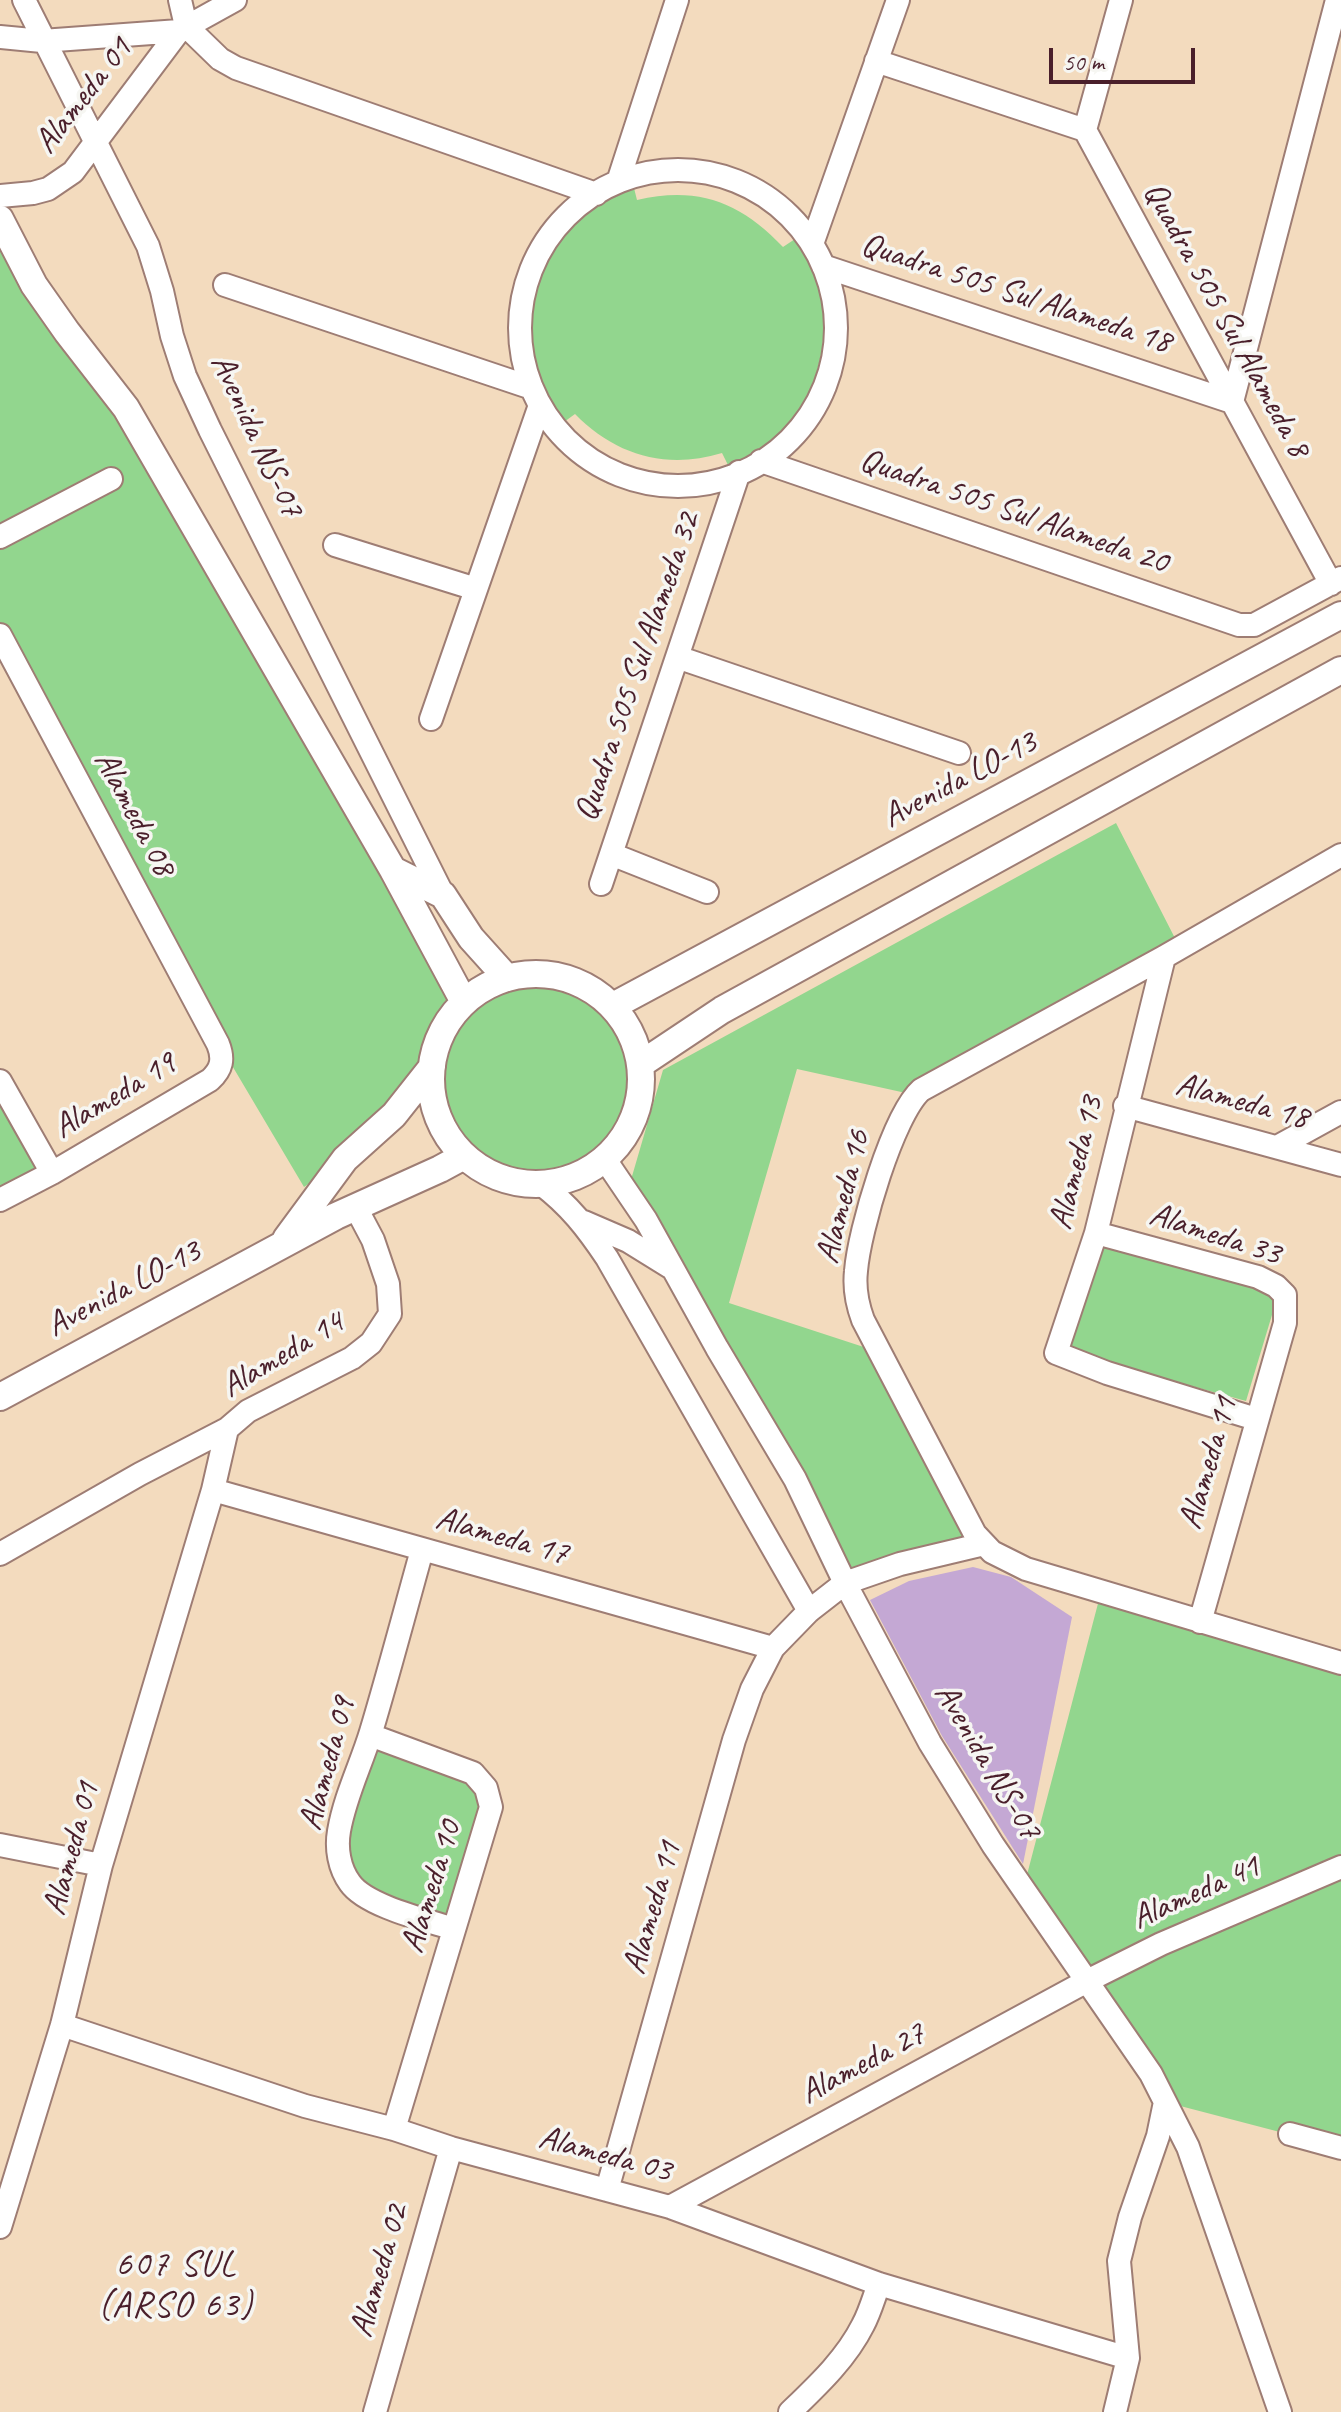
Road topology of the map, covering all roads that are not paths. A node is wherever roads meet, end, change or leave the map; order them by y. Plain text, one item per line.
1 (24, 0) edge
2 (180, 0) edge
3 (235, 0) edge
4 (677, 0) edge
5 (898, 0) edge
6 (1121, 0) edge
7 (1337, 0) edge
8 (182, 28) junction
9 (0, 37) edge
10 (42, 41) junction
11 (876, 61) junction
12 (1085, 130) junction
13 (631, 140) junction
14 (94, 143) junction
15 (658, 172) junction
16 (552, 178) junction
17 (618, 182) junction
18 (596, 194) junction
19 (0, 196) edge
20 (829, 196) junction
21 (786, 212) junction
22 (567, 216) junction
23 (0, 219) edge
24 (812, 244) junction
25 (823, 266) junction
26 (864, 279) junction
27 (225, 285) dead end
28 (833, 296) junction
29 (523, 358) junction
30 (481, 371) junction
31 (536, 396) junction
32 (1232, 402) junction
33 (560, 433) junction
34 (786, 442) junction
35 (523, 454) junction
36 (761, 461) junction
37 (739, 472) junction
38 (111, 479) dead end
39 (811, 479) junction
40 (701, 483) junction
41 (724, 519) junction
42 (0, 537) edge
43 (335, 545) dead end
44 (1336, 581) edge
45 (476, 589) junction
46 (1341, 615) edge
47 (0, 635) edge
48 (677, 657) junction
49 (1341, 670) edge
50 (431, 719) dead end
51 (959, 753) dead end
52 (611, 854) junction
53 (1341, 855) edge
54 (393, 870) junction
55 (601, 884) dead end
56 (707, 892) dead end
57 (443, 895) junction
58 (1164, 957) junction
59 (507, 978) junction
60 (464, 1002) junction
61 (613, 1006) junction
62 (208, 1025) joint
63 (641, 1064) junction
64 (432, 1067) junction
65 (0, 1081) edge
66 (1125, 1106) junction
67 (1341, 1112) edge
68 (1279, 1146) junction
69 (464, 1156) junction
70 (604, 1158) junction
71 (1341, 1165) edge
72 (52, 1173) junction
73 (541, 1184) junction
74 (0, 1200) edge
75 (355, 1206) junction
76 (583, 1221) junction
77 (1096, 1233) junction
78 (282, 1245) junction
79 (673, 1269) junction
80 (1285, 1323) joint
81 (0, 1397) edge
82 (1256, 1419) junction
83 (227, 1429) junction
84 (213, 1490) junction
85 (984, 1544) junction
86 (422, 1550) junction
87 (0, 1554) edge
88 (845, 1583) junction
89 (809, 1611) junction
90 (1200, 1622) junction
91 (773, 1648) junction
92 (1341, 1663) edge
93 (370, 1735) junction
94 (0, 1845) edge
95 (1338, 1863) edge
96 (101, 1865) junction
97 (454, 1929) junction
98 (1087, 1981) junction
99 (62, 2025) junction
100 (1165, 2102) junction
101 (394, 2129) junction
102 (1290, 2134) dead end
103 (451, 2148) junction
104 (1341, 2148) edge
105 (607, 2190) junction
106 (670, 2207) junction
107 (0, 2227) edge
108 (879, 2284) junction
109 (1128, 2358) junction
110 (375, 2412) edge
111 (790, 2412) edge
112 (1115, 2412) edge
113 (1280, 2412) edge

1 - 10 street, Avenida NS-07
2 - 8 street
3 - 8 street
4 - 13 street
5 - 11 street
6 - 12 street
7 - 32 street
8 - 10 street, Alameda 01
8 - 14 street, Alameda 01
8 - 16 street
9 - 10 street, Alameda 01
10 - 14 street, Avenida NS-07
11 - 12 street
11 - 20 street
12 - 32 street, Quadra 505 Sul Alameda 8
13 - 15 street
13 - 17 street
14 - 19 street, Alameda 01
14 - 57 street, Avenida NS-07
15 - 17 street
15 - 21 street
16 - 18 street
16 - 22 street
17 - 18 street
18 - 22 street
20 - 21 street
20 - 24 street
21 - 24 street
22 - 29 street
23 - 54 street
24 - 25 street
25 - 26 street, Quadra 505 Sul Alameda 18
25 - 28 street
26 - 28 street
26 - 32 street, Quadra 505 Sul Alameda 18
27 - 30 street
28 - 34 street
29 - 30 street
29 - 31 street
30 - 31 street
31 - 33 street
31 - 35 street
32 - 44 street, Quadra 505 Sul Alameda 8
33 - 35 street
33 - 40 street
34 - 36 street
34 - 39 street
35 - 45 street
36 - 37 street
36 - 39 street, Quadra 505 Sul Alameda 20
37 - 40 street
37 - 41 street, Quadra 505 Sul Alameda 32
38 - 42 street
39 - 44 street, Quadra 505 Sul Alameda 20
40 - 41 street
41 - 48 street, Quadra 505 Sul Alameda 32
43 - 45 street
45 - 50 street
46 - 61 street, Avenida LO-13
47 - 62 street, Alameda 08
48 - 51 street
48 - 52 street, Quadra 505 Sul Alameda 32
49 - 63 street
52 - 55 street, Quadra 505 Sul Alameda 32
52 - 56 street
53 - 58 street, Alameda 16
54 - 57 street
54 - 60 street
57 - 59 street, Avenida NS-07
58 - 66 street, Alameda 13
58 - 85 street, Alameda 16
59 - 60 street
59 - 61 street
60 - 64 street
61 - 63 street
62 - 72 street, Alameda 19
63 - 70 street
64 - 69 street
64 - 78 street, Avenida LO-13
65 - 72 street
66 - 68 street, Alameda 18
66 - 77 street, Alameda 13
67 - 68 street
68 - 71 street, Alameda 18
69 - 73 street
69 - 75 street, Avenida LO-13
70 - 73 street
70 - 79 street, Avenida NS-07
72 - 74 street, Alameda 19
73 - 76 street
75 - 78 street, Avenida LO-13
75 - 83 street, Alameda 14
76 - 79 street
76 - 89 street
77 - 80 street, Alameda 33
77 - 82 street, Alameda 13
78 - 81 street, Avenida LO-13
79 - 88 street, Avenida NS-07
80 - 82 street, Alameda 11
82 - 90 street, Alameda 11
83 - 84 street, Alameda 01
83 - 87 street, Alameda 14
84 - 86 street, Alameda 17
84 - 96 street, Alameda 01
85 - 88 street, Alameda 11
85 - 90 street, Alameda 16
86 - 91 street, Alameda 17
86 - 93 street, Alameda 09
88 - 89 street, Alameda 11
88 - 98 street, Avenida NS-07
89 - 91 street, Alameda 11
90 - 92 street, Alameda 16
91 - 105 street, Alameda 11
93 - 97 street, Alameda 09
93 - 97 street, Alameda 10
94 - 96 street
95 - 98 street, Alameda 41
96 - 99 street, Alameda 01
97 - 101 street, Alameda 10
98 - 100 street, Avenida NS-07
98 - 106 street, Alameda 27
99 - 101 street, Alameda 03
99 - 107 street, Alameda 01
100 - 109 street
100 - 113 street, Avenida NS-07
101 - 103 street, Alameda 03
102 - 104 street
103 - 105 street, Alameda 03
103 - 110 street, Alameda 02
105 - 106 street, Alameda 03
106 - 108 street, Alameda 03
108 - 109 street, Alameda 03
108 - 111 street
109 - 112 street

